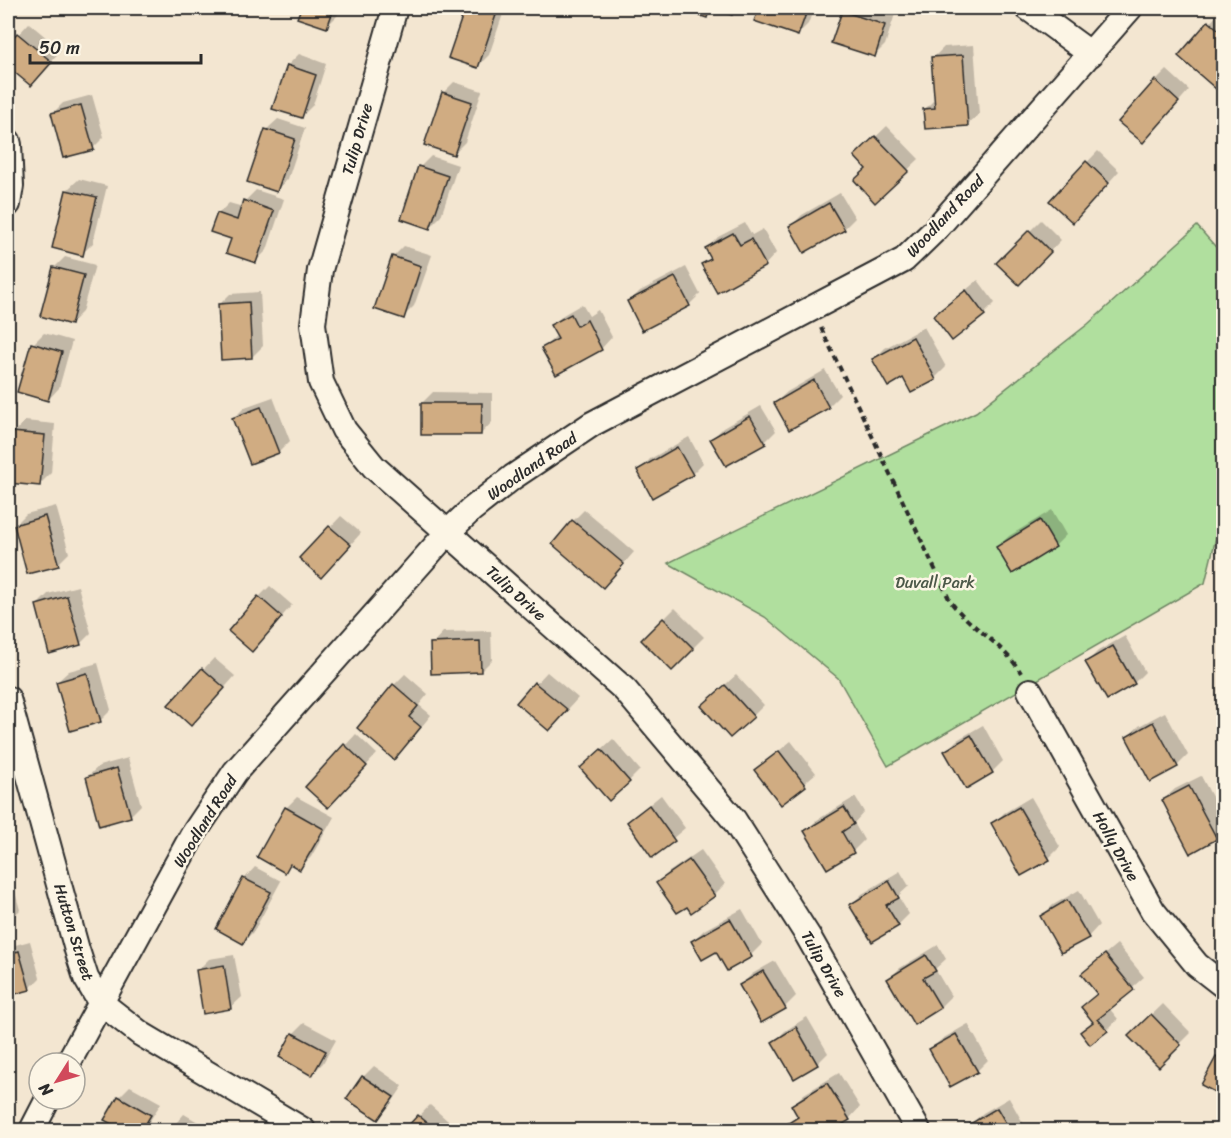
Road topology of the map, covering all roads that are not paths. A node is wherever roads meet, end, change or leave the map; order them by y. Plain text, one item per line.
1 (395, 8) edge
2 (1028, 8) edge
3 (1130, 8) edge
4 (1091, 54) junction
5 (8, 141) edge
6 (8, 204) edge
7 (448, 532) junction
8 (1030, 691) road end
9 (8, 699) edge
10 (1224, 986) edge
11 (100, 1002) junction
12 (74, 1051) edge
13 (42, 1111) edge
14 (32, 1131) edge
15 (303, 1131) edge
16 (918, 1131) edge

1 - 7 street, Tulip Drive
2 - 4 street
3 - 4 street, Woodland Road
4 - 7 street, Woodland Road
5 - 6 street
7 - 11 street, Woodland Road
7 - 16 street, Tulip Drive
8 - 10 street, Holly Drive
9 - 11 street, Hutton Street
11 - 12 street, Woodland Road
11 - 15 street, Hutton Street
13 - 14 street

